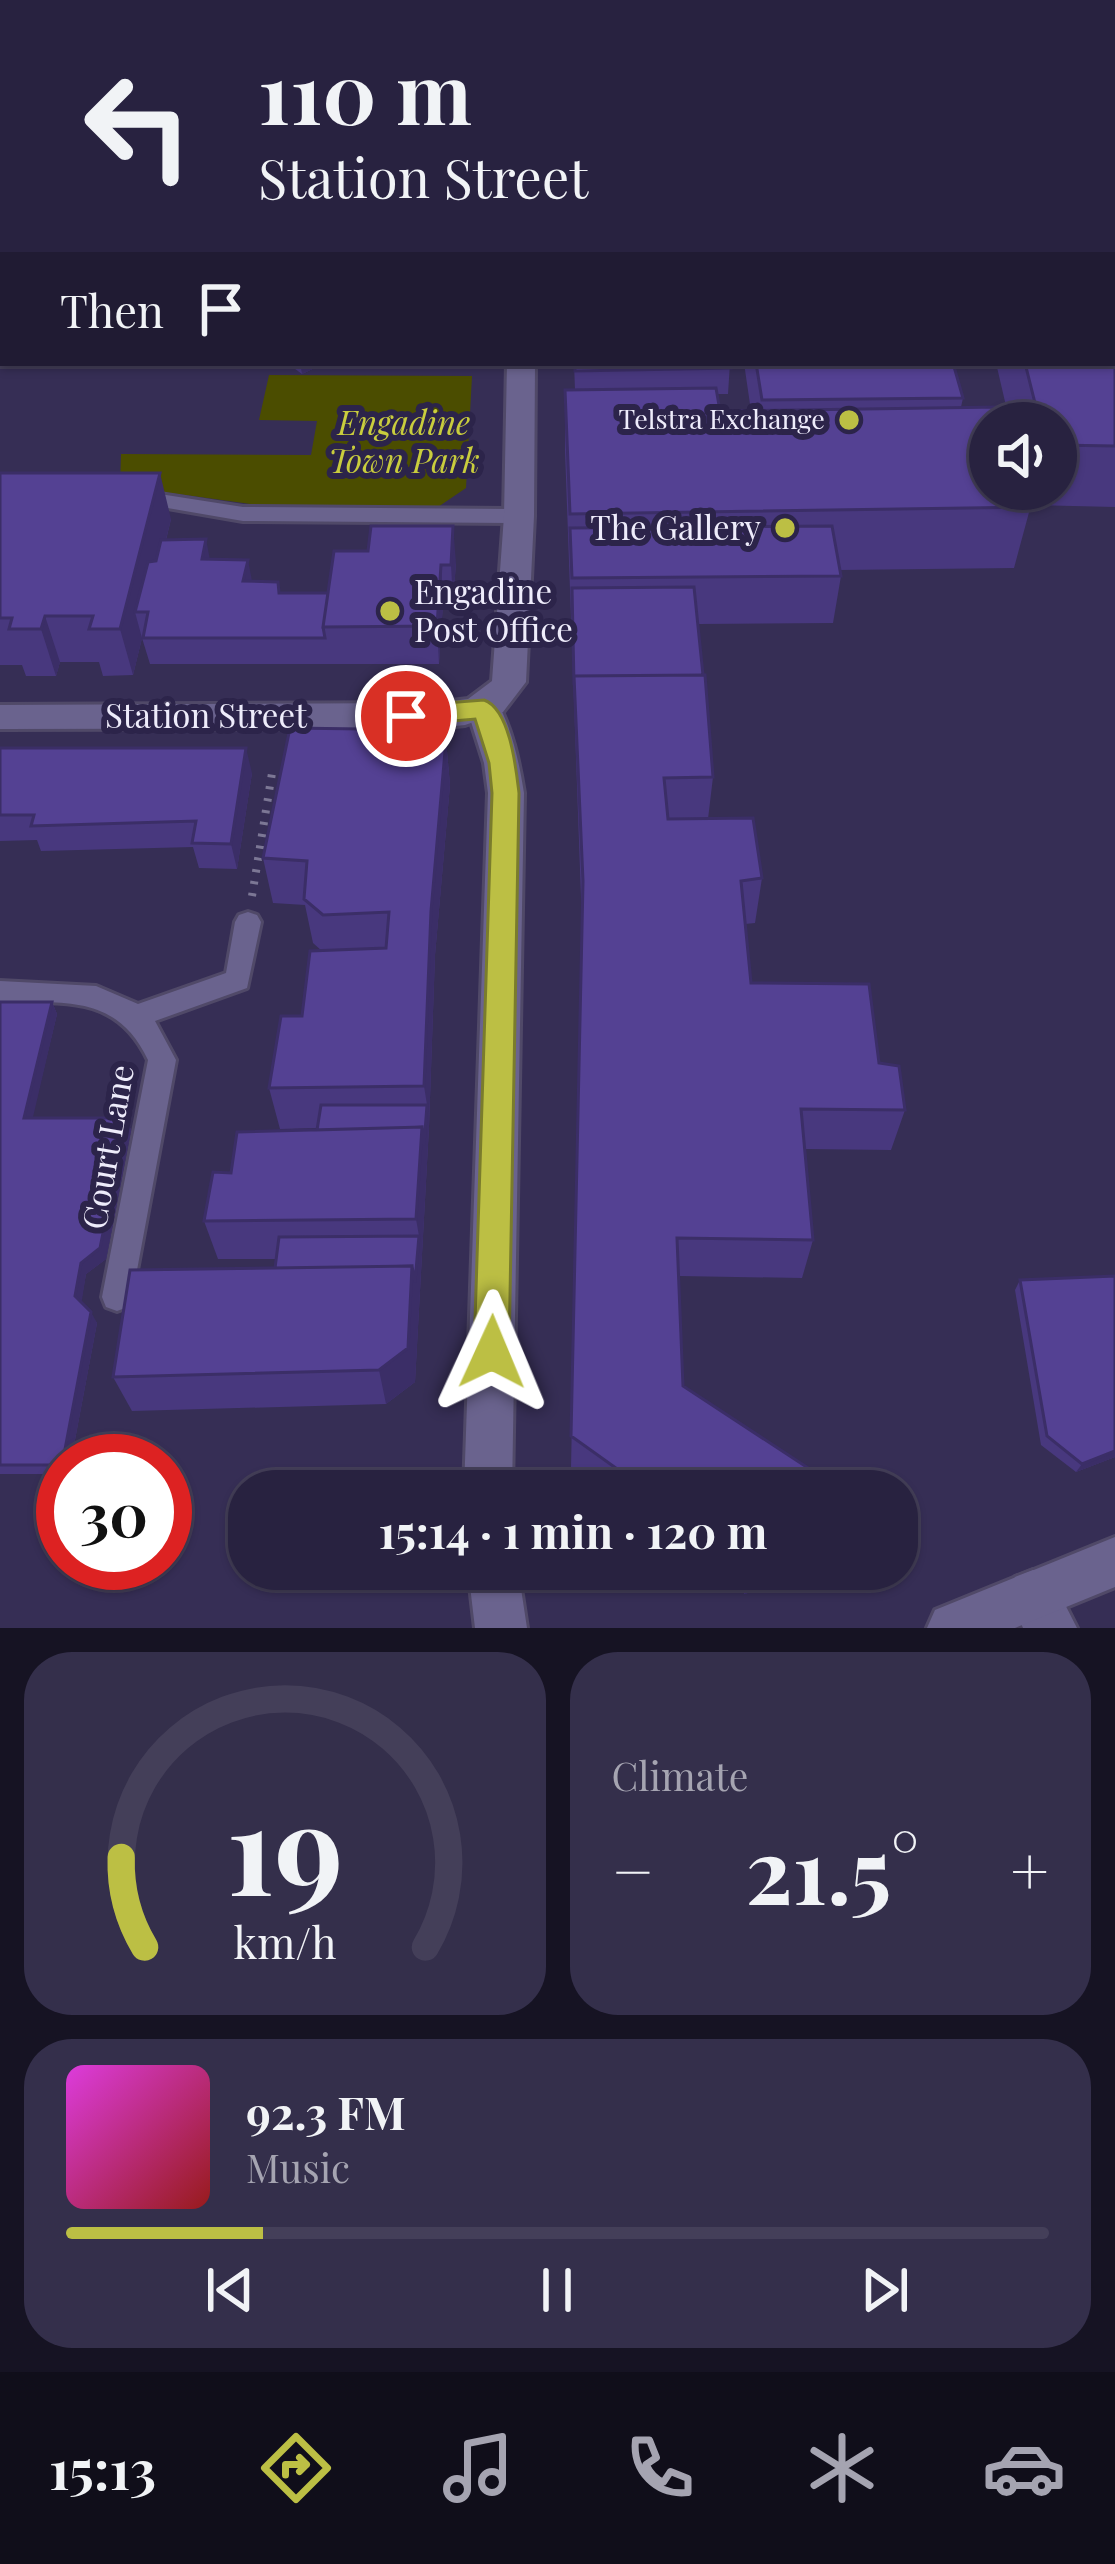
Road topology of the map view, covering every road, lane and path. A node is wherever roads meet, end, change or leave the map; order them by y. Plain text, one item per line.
1 (521, 366) edge
2 (113, 493) edge
3 (519, 516) junction
4 (484, 709) junction
5 (0, 717) edge
6 (273, 767) dead end
7 (248, 922) joint
8 (0, 992) edge
9 (137, 1016) junction
10 (117, 1297) dead end
11 (489, 1470) edge
12 (1115, 1562) edge
13 (496, 1590) edge
14 (1042, 1612) edge
15 (501, 1628) edge
16 (953, 1628) edge

1 - 3 street
2 - 3 lane
3 - 4 street
4 - 5 street, Station Street
4 - 11 street
6 - 7 path
7 - 9 lane
8 - 9 lane
9 - 10 lane, Court Lane
12 - 14 street
13 - 15 street
14 - 16 street

